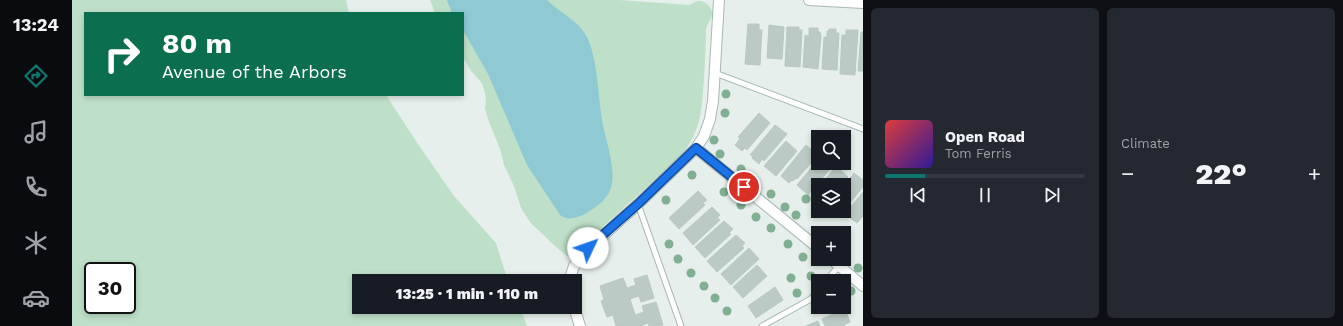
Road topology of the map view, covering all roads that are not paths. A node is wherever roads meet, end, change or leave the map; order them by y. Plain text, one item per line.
1 (719, 0) edge
2 (809, 0) edge
3 (816, 0) edge
4 (863, 3) edge
5 (715, 73) junction
6 (863, 129) edge
7 (696, 148) junction
8 (638, 204) junction
9 (811, 242) edge
10 (840, 266) edge
11 (571, 274) edge
12 (863, 286) edge
13 (811, 299) edge
14 (576, 314) edge
15 (580, 326) edge
16 (681, 326) edge
17 (762, 326) edge

1 - 5 street
2 - 3 street
3 - 4 street
5 - 6 lane
5 - 7 street
7 - 8 street
7 - 9 street
8 - 11 street
8 - 16 lane
10 - 12 street
13 - 17 lane
14 - 15 street

